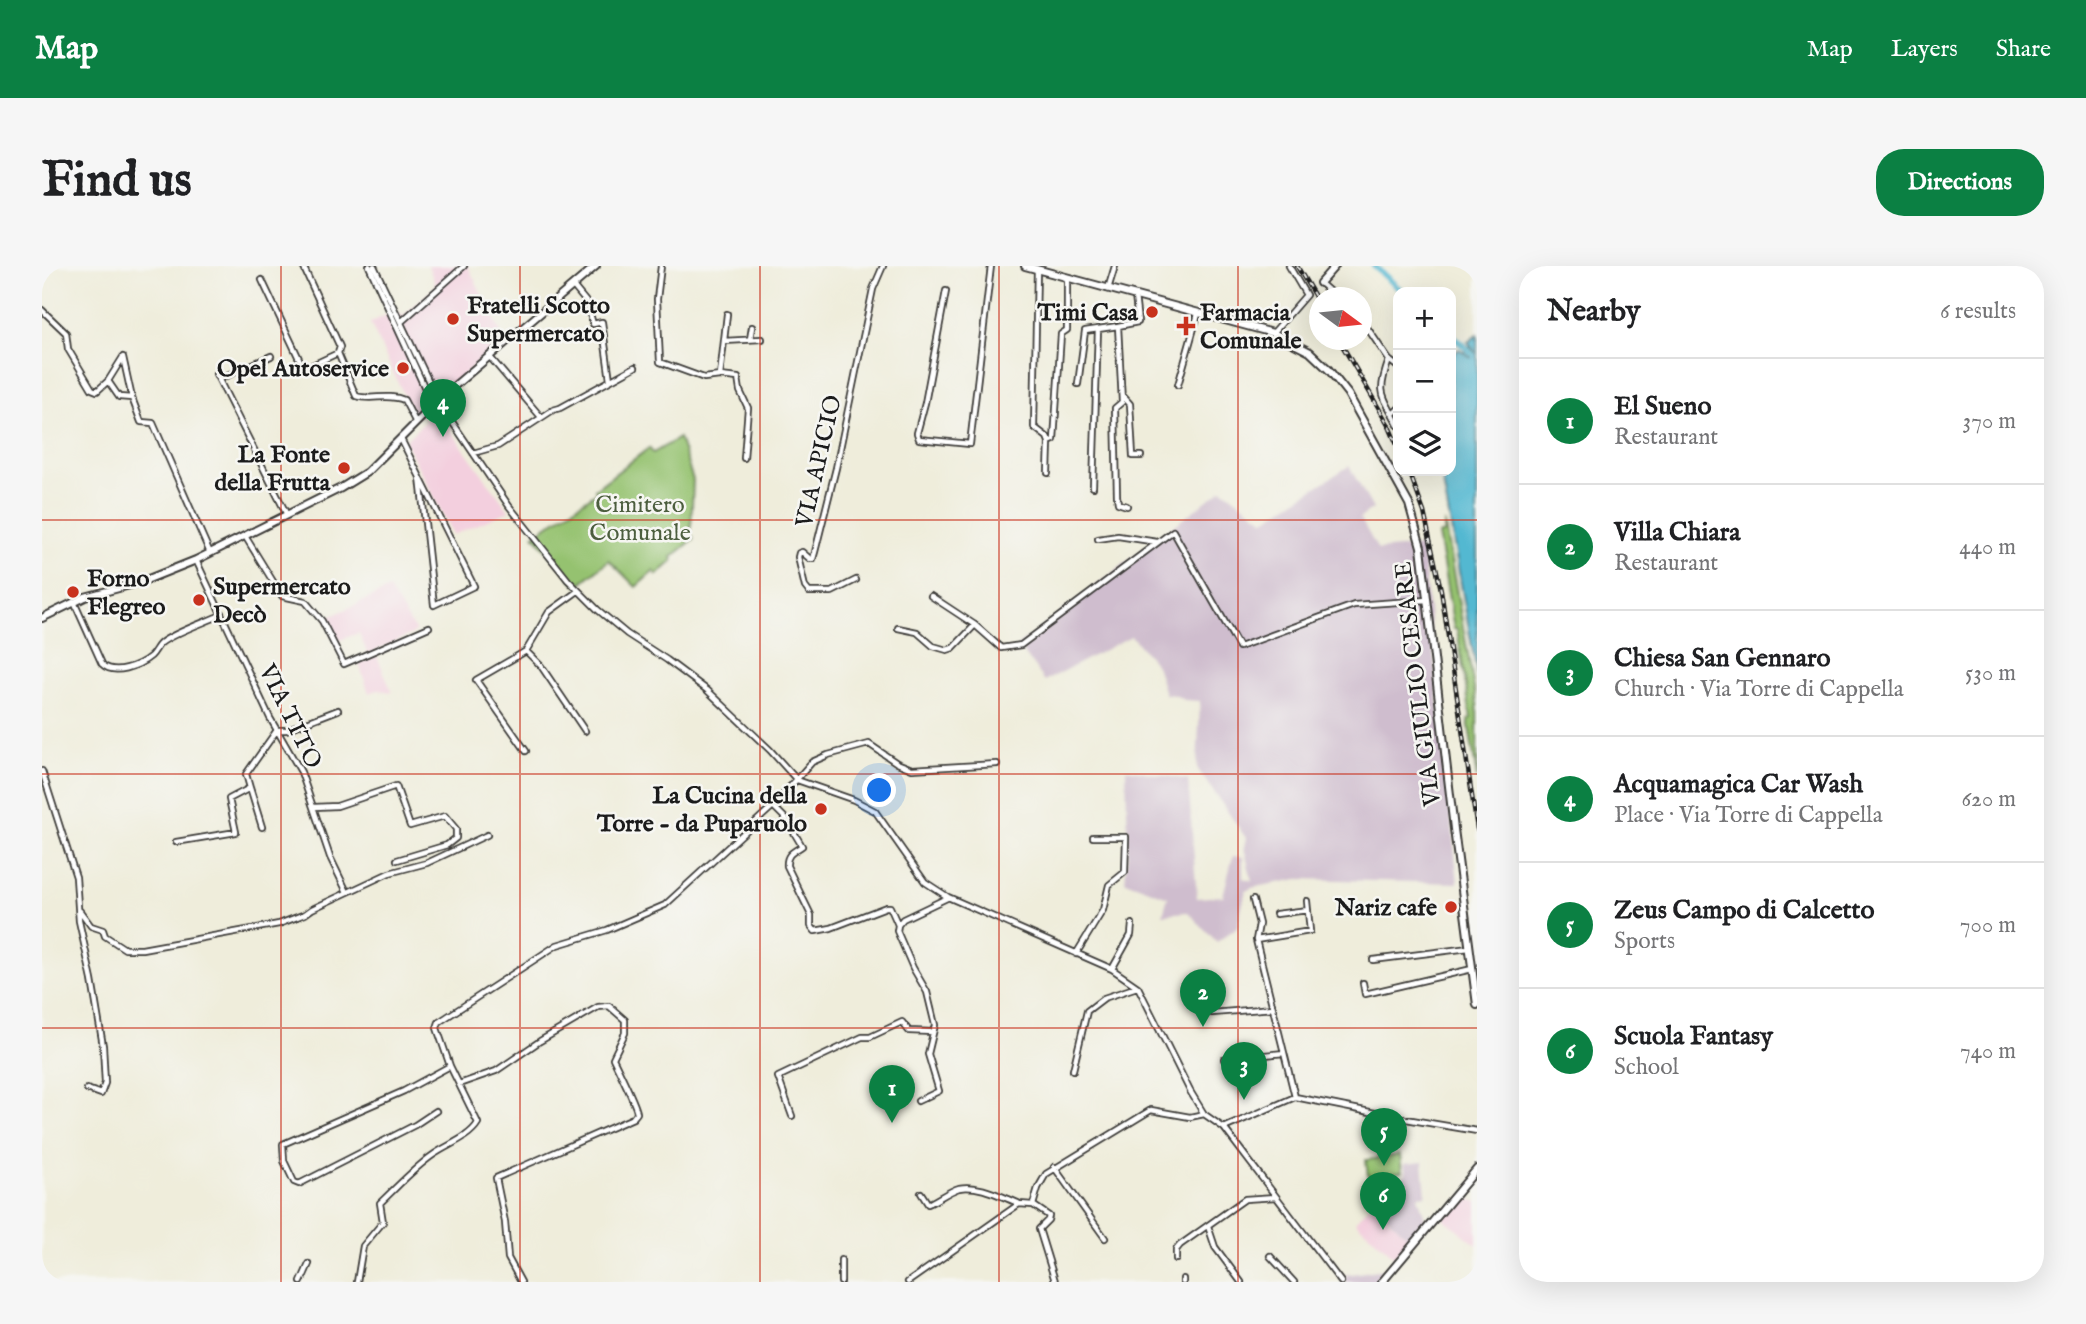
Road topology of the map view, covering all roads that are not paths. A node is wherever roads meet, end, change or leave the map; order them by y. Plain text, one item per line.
1 (303, 266) edge
2 (372, 266) edge
3 (464, 266) edge
4 (596, 266) edge
5 (661, 266) edge
6 (883, 266) edge
7 (990, 266) edge
8 (1115, 266) edge
9 (1289, 266) edge
10 (1335, 266) edge
11 (1031, 267) edge
12 (1067, 277) junction
13 (262, 280) dead end
14 (1320, 283) joint
15 (573, 286) junction
16 (1325, 287) edge
17 (1108, 289) junction
18 (946, 291) dead end
19 (1135, 296) junction
20 (42, 310) edge
21 (727, 314) dead end
22 (1198, 314) junction
23 (401, 322) junction
24 (1118, 326) junction
25 (752, 327) dead end
26 (1098, 329) junction
27 (1273, 333) junction
28 (1372, 335) edge
29 (750, 339) junction
30 (762, 339) dead end
31 (724, 341) junction
32 (338, 353) junction
33 (489, 355) junction
34 (271, 356) dead end
35 (1389, 360) junction
36 (1393, 363) edge
37 (635, 367) dead end
38 (720, 376) junction
39 (610, 380) junction
40 (108, 381) junction
41 (1078, 384) dead end
42 (1178, 385) dead end
43 (1121, 395) junction
44 (132, 398) junction
45 (435, 403) junction
46 (1393, 414) edge
47 (541, 417) junction
48 (416, 424) junction
49 (400, 438) junction
50 (1049, 442) junction
51 (473, 454) junction
52 (1141, 456) dead end
53 (744, 458) dead end
54 (1048, 473) dead end
55 (420, 477) junction
56 (1093, 487) dead end
57 (1127, 506) dead end
58 (287, 515) junction
59 (245, 536) junction
60 (1098, 539) dead end
61 (1158, 543) junction
62 (210, 554) junction
63 (196, 561) junction
64 (856, 580) dead end
65 (578, 591) junction
66 (931, 596) dead end
67 (1427, 600) junction
68 (74, 602) junction
69 (221, 615) junction
70 (42, 618) edge
71 (975, 625) junction
72 (429, 627) dead end
73 (898, 628) dead end
74 (526, 651) junction
75 (338, 710) dead end
76 (277, 730) junction
77 (585, 731) dead end
78 (526, 751) dead end
79 (997, 764) dead end
80 (42, 771) edge
81 (797, 780) junction
82 (250, 788) junction
83 (773, 806) junction
84 (314, 807) junction
85 (262, 827) dead end
86 (487, 835) dead end
87 (1093, 837) dead end
88 (176, 842) dead end
89 (397, 860) dead end
90 (346, 890) dead end
91 (948, 897) junction
92 (1253, 900) dead end
93 (1307, 901) dead end
94 (1308, 910) junction
95 (80, 911) junction
96 (1276, 914) dead end
97 (1132, 924) dead end
98 (898, 925) junction
99 (1256, 940) junction
100 (1469, 948) junction
101 (1076, 954) junction
102 (1373, 960) dead end
103 (1472, 969) junction
104 (1112, 970) junction
105 (1363, 983) dead end
106 (1138, 987) junction
107 (1477, 1005) edge
108 (1273, 1008) junction
109 (1212, 1013) dead end
110 (933, 1031) junction
111 (1284, 1053) junction
112 (1224, 1059) dead end
113 (450, 1066) junction
114 (1073, 1070) dead end
115 (459, 1084) junction
116 (88, 1089) dead end
117 (1295, 1097) junction
118 (918, 1101) dead end
119 (436, 1111) dead end
120 (1205, 1114) junction
121 (792, 1116) dead end
122 (1224, 1128) junction
123 (1477, 1130) edge
124 (1054, 1167) junction
125 (1477, 1169) edge
126 (921, 1193) dead end
127 (1277, 1197) junction
128 (1019, 1204) junction
129 (1033, 1205) junction
130 (1208, 1226) junction
131 (1105, 1238) dead end
132 (1270, 1256) dead end
133 (1175, 1259) dead end
134 (841, 1260) dead end
135 (309, 1264) dead end
136 (1055, 1281) edge
137 (301, 1282) edge
138 (357, 1282) edge
139 (521, 1282) edge
140 (841, 1282) edge
141 (908, 1282) edge
142 (1241, 1282) edge
143 (1294, 1282) edge
144 (1341, 1282) edge
145 (1382, 1282) edge

1 - 32 street
2 - 23 street
2 - 45 street
3 - 23 street
4 - 15 street
5 - 38 street
6 - 64 street, VIA APICIO
7 - 18 street
8 - 17 street
9 - 27 street
10 - 14 street
11 - 12 street, VIA GIULIO CESARE
11 - 50 street
12 - 17 street, VIA GIULIO CESARE
12 - 50 street
13 - 32 street
14 - 16 street
15 - 33 street
15 - 39 street
17 - 19 street, VIA GIULIO CESARE
19 - 22 street, VIA GIULIO CESARE
19 - 24 street
20 - 40 street
21 - 31 street
22 - 27 street, VIA GIULIO CESARE
22 - 42 street
23 - 45 street
24 - 26 street
24 - 43 street
25 - 29 street
26 - 41 street
26 - 56 street
27 - 67 street, VIA GIULIO CESARE
28 - 35 street
29 - 30 street
29 - 31 street
31 - 38 street
32 - 48 street
33 - 45 street
33 - 47 street
34 - 58 street
35 - 36 street
35 - 46 street
37 - 39 street
38 - 53 street
39 - 47 street
40 - 44 street
40 - 44 street
43 - 52 street
43 - 57 street
44 - 62 street
45 - 48 street
45 - 51 street
47 - 51 street
48 - 49 street
49 - 55 street
49 - 58 street
50 - 54 street
51 - 65 street
55 - 55 street
58 - 59 street
59 - 62 street
59 - 72 street
60 - 61 street
61 - 67 street
61 - 71 street
62 - 63 street
63 - 68 street
63 - 69 street, VIA TITO
65 - 74 street
65 - 81 street
66 - 71 street
67 - 100 street, VIA GIULIO CESARE
68 - 69 street
68 - 70 street
69 - 76 street, VIA TITO
71 - 73 street
74 - 77 street
74 - 78 street
75 - 76 street
76 - 82 street
76 - 84 street, VIA TITO
79 - 81 street
80 - 95 street
81 - 83 street
81 - 91 street
82 - 85 street
82 - 88 street
83 - 98 street
83 - 113 street
84 - 89 street
84 - 90 street, VIA TITO
86 - 95 street
87 - 101 street
91 - 98 street
91 - 101 street
92 - 99 street
93 - 94 street
94 - 96 street
94 - 99 street
95 - 116 street
97 - 104 street
98 - 110 street
99 - 108 street
100 - 102 street
100 - 103 street, VIA GIULIO CESARE
101 - 104 street
103 - 105 street
103 - 107 street, VIA GIULIO CESARE
104 - 106 street
106 - 114 street
106 - 120 street
108 - 109 street
108 - 111 street
110 - 118 street
110 - 121 street
111 - 112 street
111 - 117 street
113 - 115 street
113 - 119 street
115 - 138 street
115 - 139 street
117 - 122 street
117 - 123 street
120 - 122 street
120 - 124 street
122 - 127 street
124 - 129 street
124 - 131 street
125 - 145 street
126 - 128 street
127 - 130 street
127 - 144 street
128 - 129 street
128 - 141 street
129 - 136 street
130 - 133 street
130 - 142 street
132 - 143 street
134 - 140 street
135 - 137 street

